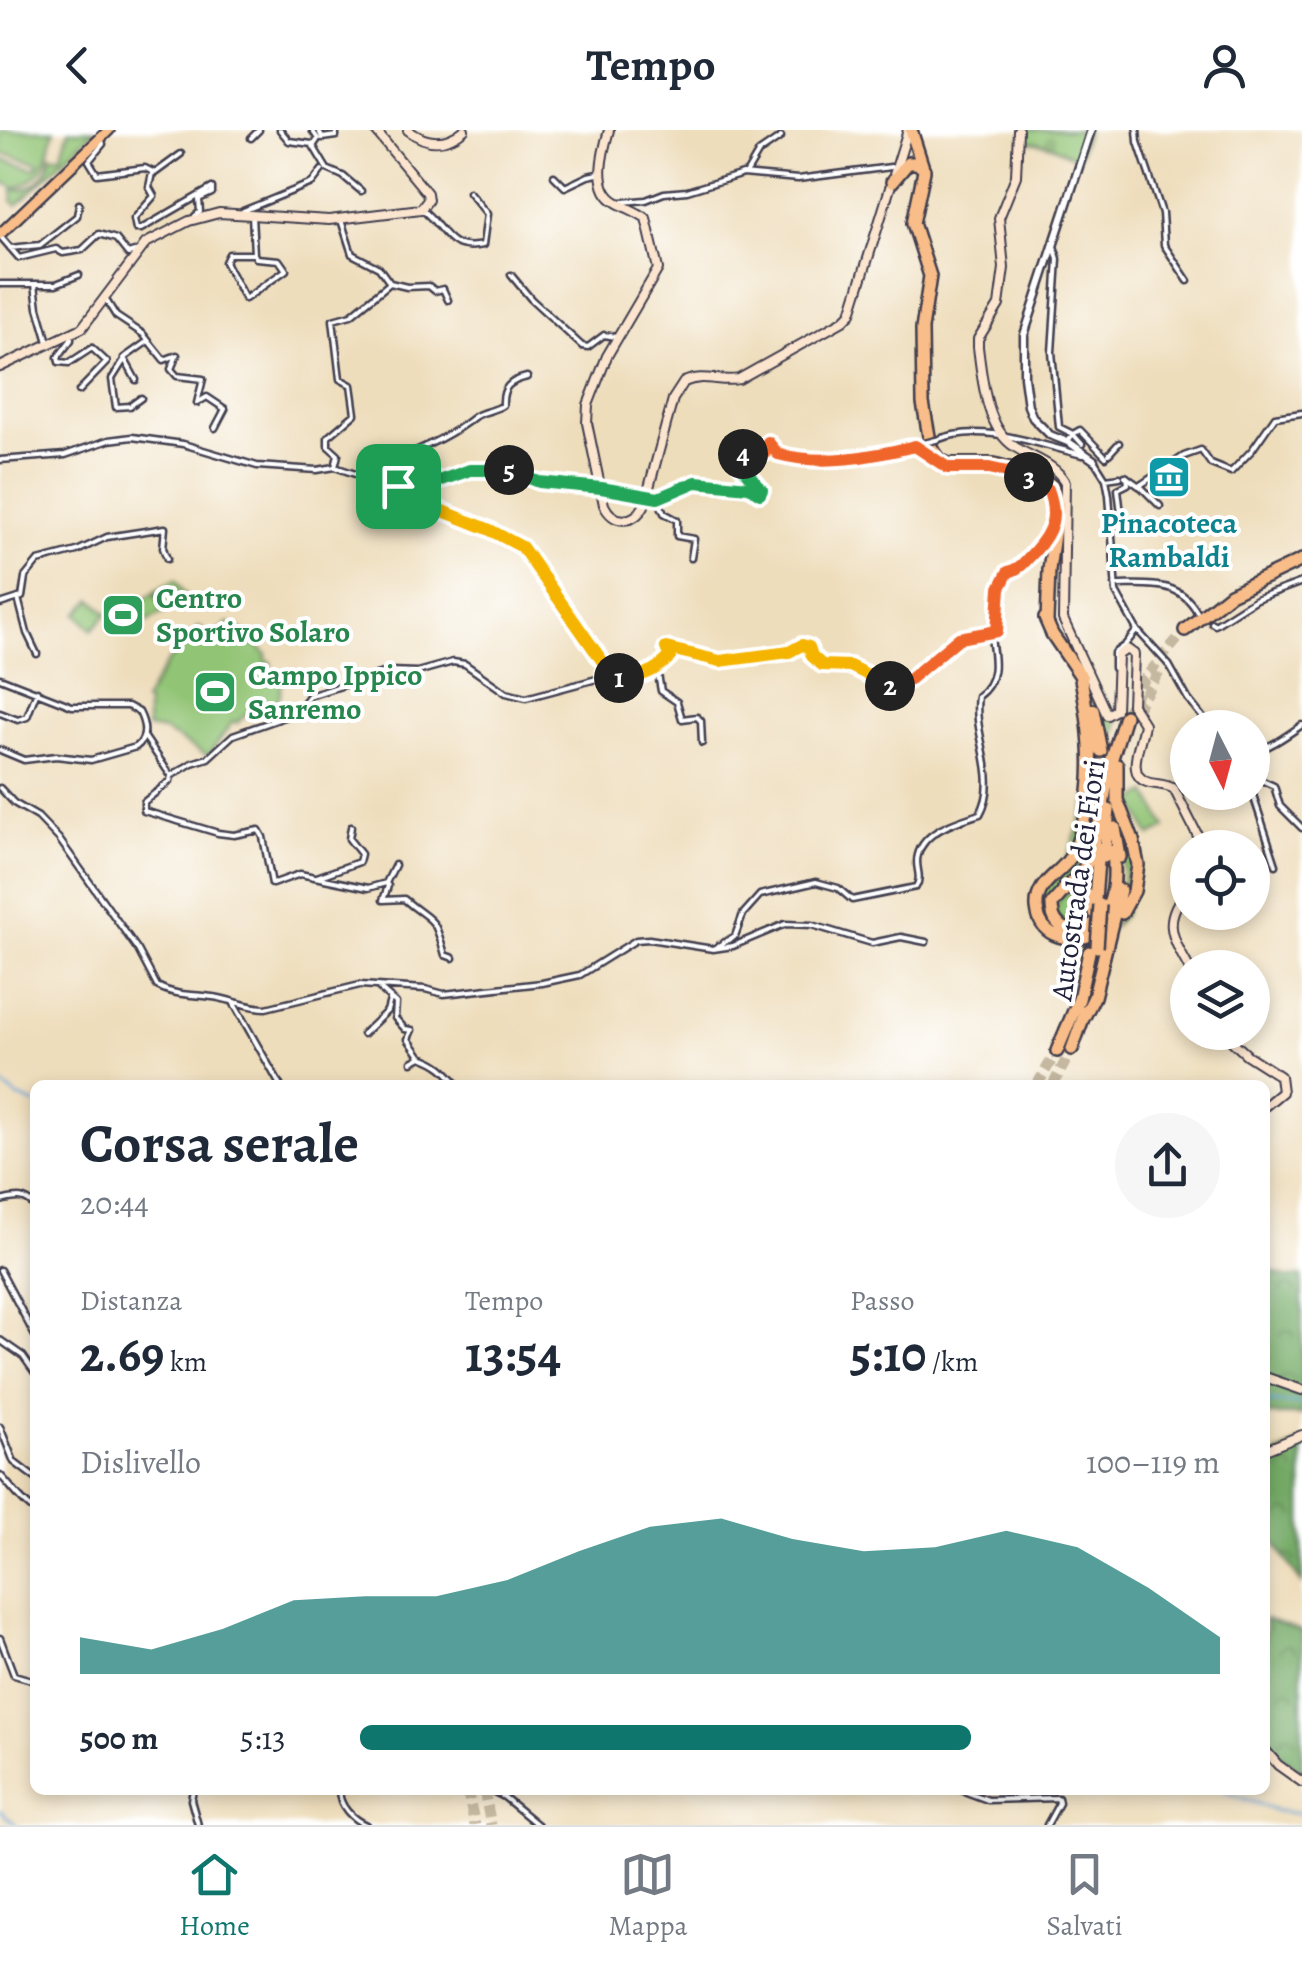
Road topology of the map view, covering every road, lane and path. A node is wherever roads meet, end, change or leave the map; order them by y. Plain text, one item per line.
1 (259, 130) edge
2 (280, 130) edge
3 (316, 130) edge
4 (336, 130) edge
5 (375, 130) edge
6 (408, 130) edge
7 (464, 130) edge
8 (608, 130) edge
9 (910, 130) edge
10 (1018, 130) edge
11 (1091, 130) edge
12 (1137, 130) edge
13 (105, 134) edge
14 (781, 136) dead end
15 (252, 138) dead end
16 (314, 145) junction
17 (180, 154) dead end
18 (901, 154) junction
19 (919, 162) junction
20 (891, 167) dead end
21 (322, 170) dead end
22 (152, 173) junction
23 (602, 173) junction
24 (746, 174) junction
25 (554, 176) dead end
26 (892, 182) junction
27 (361, 191) dead end
28 (470, 192) dead end
29 (618, 203) junction
30 (79, 204) dead end
31 (421, 209) junction
32 (240, 214) junction
33 (252, 216) junction
34 (341, 219) junction
35 (189, 221) junction
36 (0, 235) edge
37 (1054, 246) junction
38 (9, 248) junction
39 (138, 251) junction
40 (254, 254) junction
41 (79, 275) dead end
42 (511, 275) dead end
43 (1188, 282) dead end
44 (390, 283) junction
45 (0, 284) edge
46 (35, 284) junction
47 (106, 300) junction
48 (448, 300) dead end
49 (71, 333) junction
50 (617, 337) junction
51 (148, 341) junction
52 (49, 344) junction
53 (124, 360) junction
54 (0, 366) edge
55 (527, 377) dead end
56 (136, 380) dead end
57 (79, 391) dead end
58 (142, 398) dead end
59 (1302, 413) edge
60 (214, 428) dead end
61 (1073, 434) junction
62 (1002, 436) junction
63 (1067, 442) junction
64 (1119, 443) dead end
65 (915, 446) junction
66 (1084, 449) junction
67 (1107, 456) junction
68 (0, 460) edge
69 (1094, 463) junction
70 (335, 467) junction
71 (1124, 477) junction
72 (1106, 478) junction
73 (398, 485) junction
74 (1140, 486) junction
75 (601, 488) junction
76 (646, 496) junction
77 (658, 498) junction
78 (1160, 506) dead end
79 (1111, 529) junction
80 (1054, 534) junction
81 (691, 558) dead end
82 (167, 559) dead end
83 (1302, 563) edge
84 (1302, 582) edge
85 (1115, 585) junction
86 (18, 598) junction
87 (0, 604) edge
88 (1197, 612) dead end
89 (1212, 623) dead end
90 (1137, 630) junction
91 (990, 632) junction
92 (1188, 632) tunnel mouth
93 (36, 654) dead end
94 (653, 669) junction
95 (1116, 671) junction
96 (1080, 674) junction
97 (604, 677) junction
98 (0, 678) edge
99 (38, 691) junction
100 (1091, 702) junction
101 (1197, 710) edge
102 (0, 713) edge
103 (1302, 725) edge
104 (144, 736) junction
105 (702, 743) dead end
106 (1270, 746) edge
107 (0, 750) edge
108 (1101, 751) tunnel mouth
109 (1117, 765) junction
110 (171, 776) junction
111 (1097, 781) dead end
112 (1270, 784) edge
113 (0, 788) edge
114 (1258, 810) edge
115 (1102, 814) junction
116 (351, 826) dead end
117 (1114, 828) dead end
118 (1302, 828) edge
119 (1195, 830) edge
120 (1114, 851) dead end
121 (1276, 864) dead end
122 (395, 865) dead end
123 (314, 878) junction
124 (386, 883) junction
125 (1064, 888) junction
126 (1097, 909) junction
127 (1122, 913) dead end
128 (1098, 927) junction
129 (926, 942) dead end
130 (714, 949) junction
131 (1093, 949) junction
132 (454, 958) dead end
133 (378, 987) junction
134 (390, 1000) junction
135 (234, 1002) junction
136 (1085, 1016) junction
137 (363, 1034) dead end
138 (1072, 1049) tunnel mouth
139 (1242, 1050) edge
140 (1057, 1051) tunnel mouth
141 (421, 1057) junction
142 (412, 1062) dead end
143 (277, 1080) edge
144 (454, 1080) edge
145 (1270, 1102) edge
146 (0, 1201) edge
147 (30, 1202) edge
148 (0, 1270) edge
149 (30, 1327) edge
150 (0, 1340) edge
151 (30, 1366) edge
152 (1270, 1380) edge
153 (1302, 1390) edge
154 (0, 1428) edge
155 (1302, 1435) edge
156 (1270, 1448) edge
157 (30, 1474) edge
158 (0, 1475) edge
159 (30, 1508) edge
160 (0, 1638) edge
161 (30, 1679) edge
162 (1270, 1756) edge
163 (1302, 1782) edge
164 (192, 1795) edge
165 (339, 1795) edge
166 (502, 1795) edge
167 (974, 1795) edge
168 (198, 1825) edge
169 (366, 1825) edge
170 (538, 1825) edge
171 (1048, 1825) edge

1 - 15 street
2 - 16 street
3 - 4 street
3 - 16 street
5 - 31 main road
6 - 7 main road
8 - 23 main road
9 - 18 main road
9 - 19 highway
10 - 62 main road
11 - 37 street
12 - 43 street
13 - 22 street
13 - 36 main road
14 - 24 street
16 - 27 street
17 - 22 street
18 - 19 highway
18 - 26 main road
19 - 26 highway
19 - 80 highway
20 - 24 street
21 - 32 street
22 - 35 street
23 - 25 street
23 - 29 main road
24 - 29 street
26 - 76 main road
28 - 31 street
29 - 50 main road
30 - 38 street
31 - 34 main road
32 - 33 main road
32 - 35 main road
33 - 34 main road
33 - 40 street
34 - 44 street
35 - 39 main road
36 - 38 street
37 - 61 street
37 - 63 street
38 - 39 street
39 - 47 main road
40 - 40 street
41 - 46 street
42 - 50 street
44 - 48 street
44 - 70 street
45 - 46 street
46 - 52 street
47 - 49 main road
47 - 51 street
49 - 52 main road
49 - 57 street
50 - 75 main road
51 - 53 street
51 - 60 street
52 - 54 main road
53 - 56 street
53 - 58 street
55 - 73 street
59 - 74 street
61 - 63 street
61 - 66 street
61 - 67 street
62 - 65 street, bridge
62 - 66 street
62 - 95 main road
63 - 66 street
64 - 67 street
65 - 77 street
65 - 80 street
66 - 69 street
67 - 69 street
68 - 70 street
69 - 72 street
70 - 73 street
71 - 72 street
71 - 74 street
71 - 79 street
72 - 79 street
73 - 75 street
73 - 97 street
74 - 78 street
75 - 76 street
75 - 76 main road
76 - 77 street
77 - 81 street
79 - 85 street
80 - 91 street
80 - 96 highway
82 - 86 street
83 - 92 highway
84 - 89 street
85 - 88 street
85 - 90 street
86 - 87 street
86 - 93 street
90 - 95 street
90 - 101 street
91 - 94 street
91 - 130 street
94 - 97 street
94 - 105 street
95 - 119 main road
96 - 100 highway
96 - 128 highway
97 - 110 street
98 - 99 street
99 - 102 street
99 - 104 street
100 - 108 highway
100 - 111 highway
103 - 106 street
104 - 107 street
104 - 110 street
109 - 115 highway, Autostrada dei Fiori
109 - 126 highway, Autostrada dei Fiori
109 - 127 highway
110 - 123 street
112 - 118 street
113 - 135 street
114 - 121 street
115 - 125 highway
115 - 126 highway, Autostrada dei Fiori
116 - 123 street
117 - 136 highway
120 - 125 highway
122 - 124 street
123 - 124 street
124 - 132 street
125 - 126 highway
126 - 128 highway, Autostrada dei Fiori, bridge
126 - 131 highway, Autostrada dei Fiori, bridge
128 - 131 highway, Autostrada dei Fiori, bridge
129 - 130 street
130 - 133 street
131 - 136 highway, Autostrada dei Fiori
131 - 140 highway, Autostrada dei Fiori
133 - 134 street
133 - 135 street
134 - 137 street
134 - 141 street
135 - 143 street
136 - 138 highway, Autostrada dei Fiori
139 - 145 main road
141 - 142 street
141 - 144 street
146 - 147 street
148 - 149 street
150 - 151 street
152 - 153 main road
154 - 157 street
155 - 156 main road
158 - 159 street
160 - 161 street
162 - 163 main road
164 - 168 street
165 - 169 street
166 - 170 street
167 - 171 street

